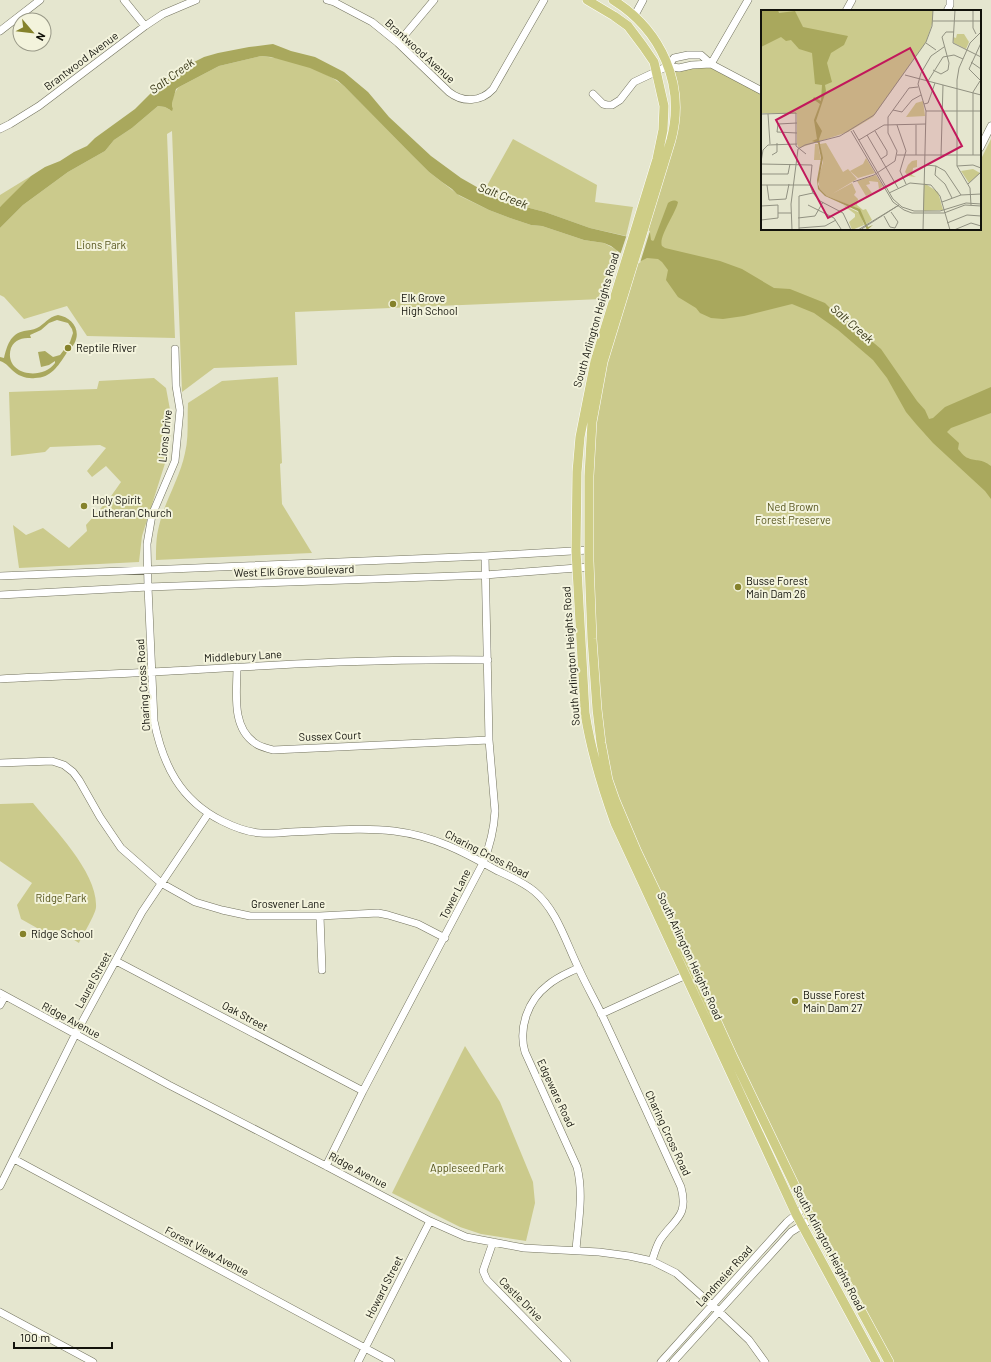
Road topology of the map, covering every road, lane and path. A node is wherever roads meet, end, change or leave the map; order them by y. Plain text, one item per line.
1 (40, 0) edge
2 (124, 0) edge
3 (196, 0) edge
4 (434, 0) edge
5 (544, 0) edge
6 (587, 0) edge
7 (612, 0) edge
8 (643, 0) edge
9 (748, 0) edge
10 (852, 0) edge
11 (950, 0) edge
12 (332, 1) edge
13 (847, 10) edge
14 (948, 10) edge
15 (635, 16) junction
16 (144, 26) junction
17 (0, 31) edge
18 (398, 43) junction
19 (711, 64) junction
20 (668, 66) junction
21 (657, 71) junction
22 (761, 90) edge
23 (593, 94) dead end
24 (991, 126) edge
25 (0, 129) edge
26 (981, 146) edge
27 (640, 228) junction
28 (629, 264) junction
29 (174, 349) dead end
30 (589, 550) junction
31 (576, 551) junction
32 (485, 556) junction
33 (590, 567) junction
34 (577, 569) junction
35 (147, 570) junction
36 (486, 575) junction
37 (0, 576) edge
38 (148, 587) junction
39 (0, 595) edge
40 (488, 660) junction
41 (237, 667) junction
42 (151, 672) junction
43 (0, 679) edge
44 (489, 740) junction
45 (0, 763) edge
46 (208, 814) junction
47 (483, 863) junction
48 (161, 883) junction
49 (320, 916) junction
50 (445, 938) junction
51 (116, 961) junction
52 (578, 968) junction
53 (322, 970) dead end
54 (686, 975) junction
55 (2, 995) edge
56 (0, 1005) edge
57 (601, 1014) junction
58 (75, 1034) junction
59 (364, 1091) junction
60 (14, 1160) junction
61 (326, 1166) junction
62 (0, 1186) edge
63 (805, 1207) junction
64 (796, 1214) junction
65 (812, 1219) junction
66 (430, 1221) junction
67 (801, 1225) junction
68 (493, 1242) junction
69 (576, 1250) junction
70 (652, 1261) junction
71 (712, 1305) junction
72 (719, 1311) junction
73 (0, 1312) edge
74 (365, 1348) junction
75 (93, 1362) edge
76 (358, 1362) edge
77 (391, 1362) edge
78 (567, 1362) edge
79 (661, 1362) edge
80 (673, 1362) edge
81 (765, 1362) edge
82 (876, 1362) edge
83 (890, 1362) edge

1 - 17 street
2 - 16 street
3 - 16 street, Brantwood Avenue
4 - 18 street
5 - 18 street, Brantwood Avenue
6 - 21 main road, South Arlington Heights Road
7 - 15 main road, South Arlington Heights Road
8 - 15 street
9 - 19 street
10 - 13 street
11 - 14 street
12 - 18 street, Brantwood Avenue
15 - 20 main road, South Arlington Heights Road
16 - 25 street, Brantwood Avenue
19 - 20 street
19 - 22 street
20 - 21 street
20 - 27 main road, South Arlington Heights Road
21 - 23 street
21 - 27 main road, South Arlington Heights Road
24 - 26 street
27 - 28 main road, South Arlington Heights Road
28 - 30 main road, South Arlington Heights Road
28 - 31 main road, South Arlington Heights Road
29 - 35 street, Lions Drive
30 - 31 street, West Elk Grove Boulevard
30 - 33 main road, South Arlington Heights Road
31 - 32 street, West Elk Grove Boulevard
31 - 34 main road, South Arlington Heights Road
32 - 35 street, West Elk Grove Boulevard
32 - 36 street, Tower Lane
33 - 34 street, West Elk Grove Boulevard
33 - 63 main road, South Arlington Heights Road
34 - 36 street, West Elk Grove Boulevard
34 - 54 main road, South Arlington Heights Road
35 - 37 street, West Elk Grove Boulevard
35 - 38 street, Charing Cross Road
36 - 38 street, West Elk Grove Boulevard
36 - 40 street, Tower Lane
38 - 39 street, West Elk Grove Boulevard
38 - 42 street, Charing Cross Road
40 - 41 street, Middlebury Lane
40 - 44 street, Tower Lane
41 - 42 street, Middlebury Lane
41 - 44 street, Sussex Court
42 - 43 street, Middlebury Lane
42 - 46 street, Charing Cross Road
44 - 47 street, Tower Lane
45 - 48 street, Grosvener Lane
46 - 47 street, Charing Cross Road
46 - 48 street, Laurel Street
47 - 50 street, Tower Lane
47 - 52 street, Charing Cross Road
48 - 49 street, Grosvener Lane
48 - 51 street, Laurel Street
49 - 50 street, Grosvener Lane
49 - 53 street
50 - 59 street, Tower Lane
51 - 58 street, Laurel Street
51 - 59 street, Oak Street
52 - 57 street, Charing Cross Road
52 - 69 street, Edgeware Road
54 - 57 street
54 - 64 main road, South Arlington Heights Road
55 - 56 street
55 - 58 street, Ridge Avenue
57 - 70 street, Charing Cross Road
58 - 60 street, Laurel Street
58 - 61 street, Ridge Avenue
59 - 61 street, Tower Lane
60 - 62 street, Laurel Street
60 - 74 street, Forest View Avenue
61 - 66 street, Ridge Avenue
63 - 64 street, Landmeier Road
63 - 65 main road, South Arlington Heights Road
64 - 67 main road, South Arlington Heights Road
64 - 71 street, Landmeier Road
65 - 67 street, Landmeier Road
65 - 83 main road, South Arlington Heights Road
66 - 68 street, Ridge Avenue
66 - 74 street, Howard Street
67 - 72 street, Landmeier Road
67 - 82 main road, South Arlington Heights Road
68 - 69 street, Ridge Avenue
68 - 78 street, Castle Drive
69 - 70 street, Ridge Avenue
70 - 71 street, Ridge Avenue
71 - 72 street, Ridge Avenue
71 - 79 street, Landmeier Road
72 - 80 street, Landmeier Road
72 - 81 street, Ridge Avenue
73 - 75 street
74 - 76 street, Howard Street
74 - 77 street, Forest View Avenue

